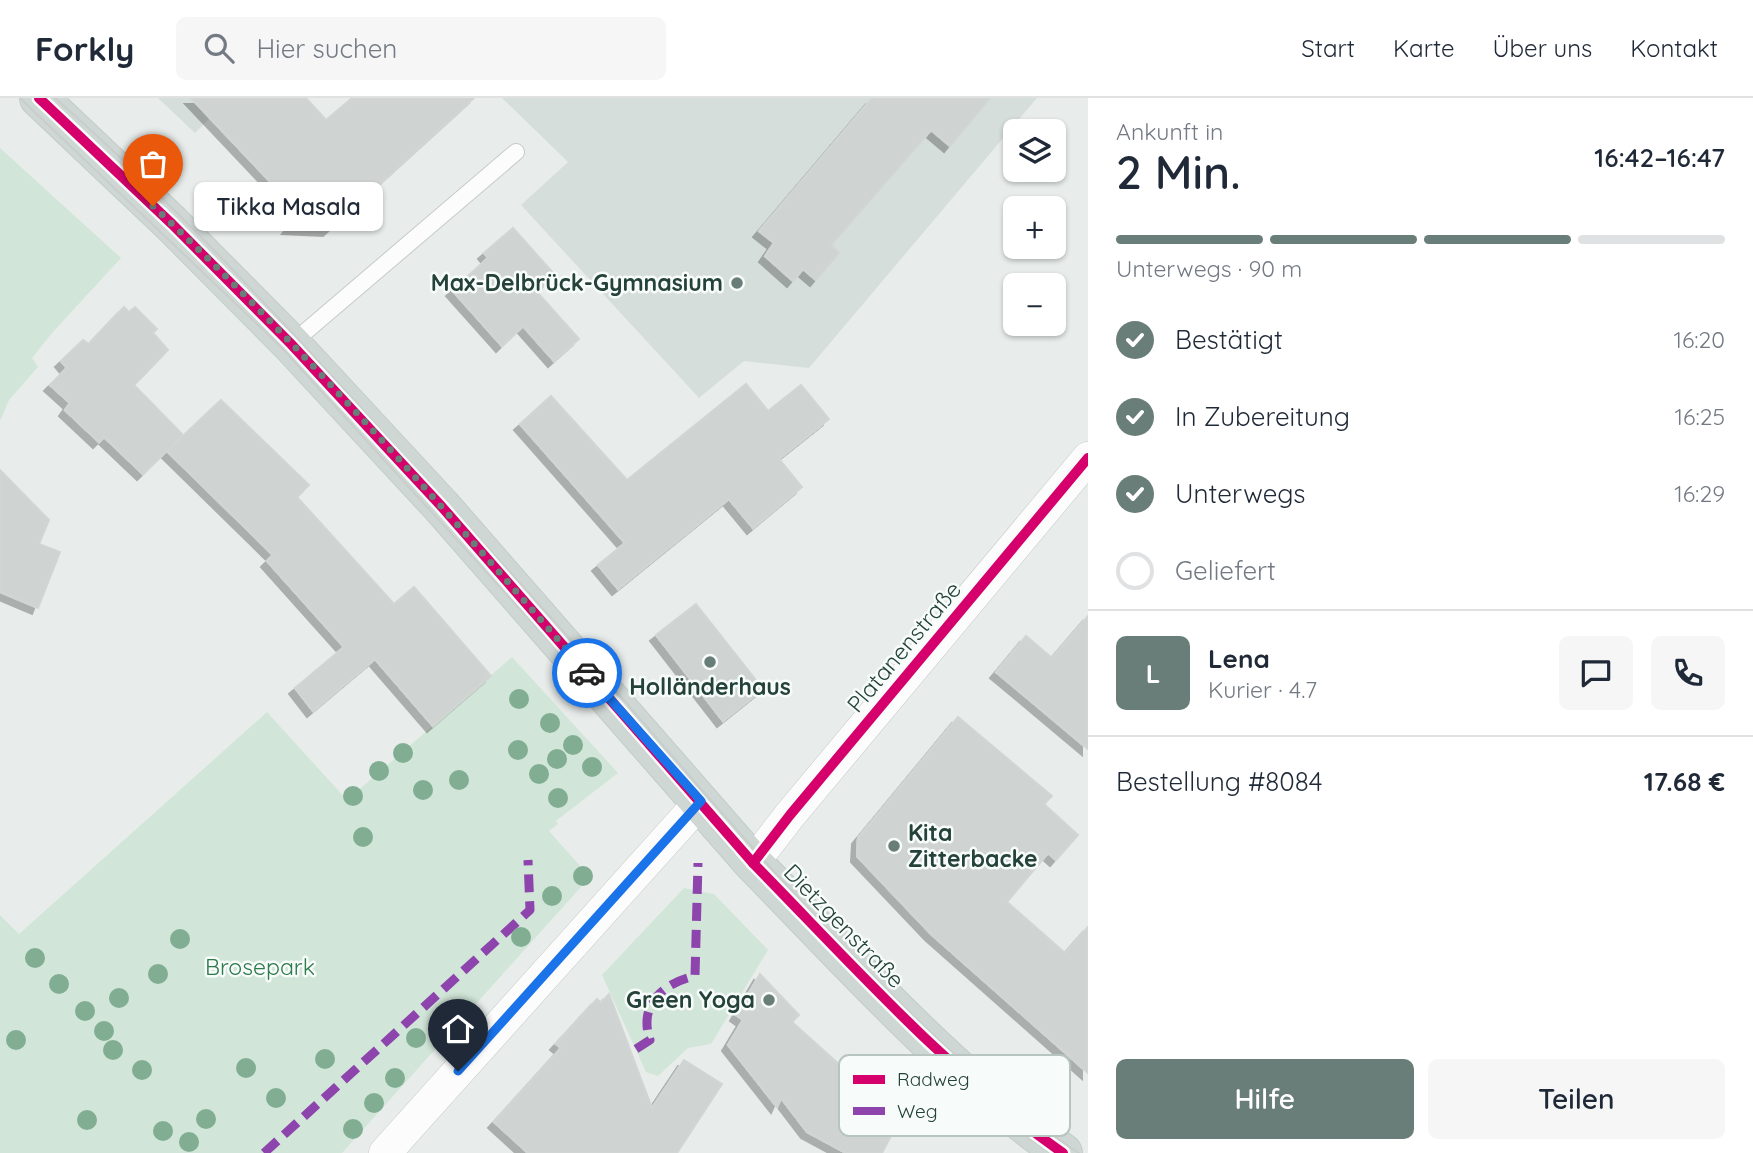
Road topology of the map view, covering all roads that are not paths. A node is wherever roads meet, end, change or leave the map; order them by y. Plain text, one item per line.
1 (39, 98) edge
2 (516, 152) dead end
3 (291, 344) junction
4 (1088, 458) edge
5 (701, 801) junction
6 (753, 863) junction
7 (944, 1055) edge
8 (1039, 1136) edge
9 (384, 1153) edge
10 (1063, 1153) edge

1 - 3 main road, Dietzgenstraße
2 - 3 lane
3 - 5 main road, Dietzgenstraße
4 - 6 street, Platanenstraße
5 - 6 main road, Dietzgenstraße
5 - 9 street
6 - 7 main road, Dietzgenstraße
8 - 10 main road, Dietzgenstraße

